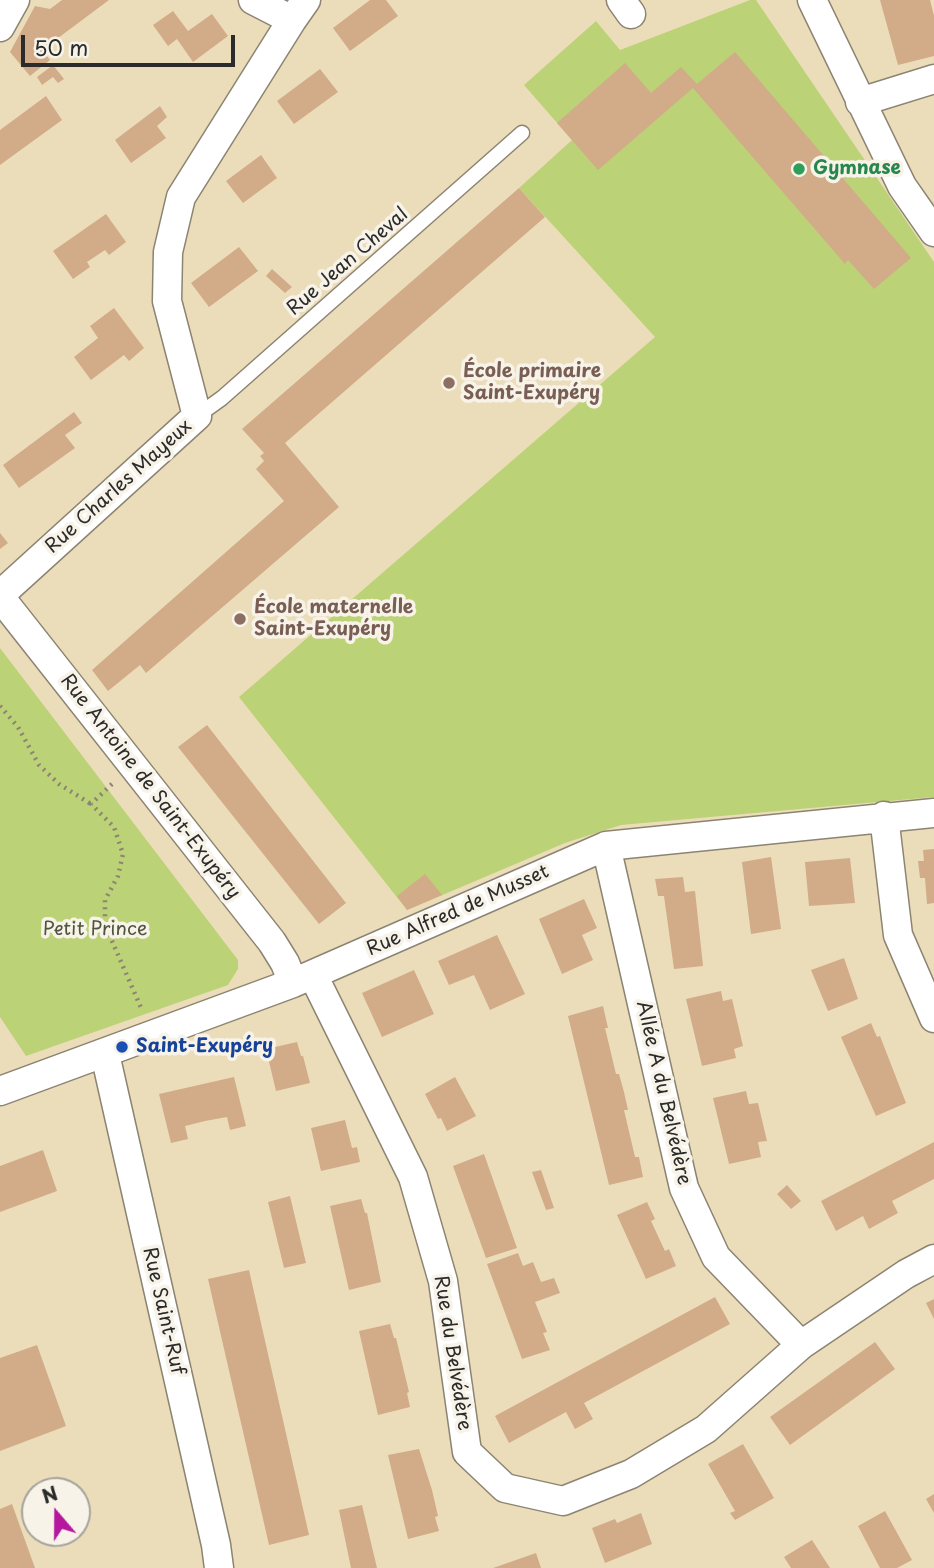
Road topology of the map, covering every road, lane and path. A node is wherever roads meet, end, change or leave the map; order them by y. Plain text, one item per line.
1 (15, 0) edge
2 (253, 0) edge
3 (812, 0) edge
4 (299, 10) edge
5 (0, 27) edge
6 (934, 79) edge
7 (860, 102) junction
8 (523, 133) dead end
9 (934, 232) edge
10 (197, 416) junction
11 (0, 596) edge
12 (0, 706) edge
13 (136, 769) junction
14 (91, 804) junction
15 (934, 813) edge
16 (884, 816) junction
17 (606, 846) junction
18 (303, 979) junction
19 (146, 1018) dead end
20 (934, 1018) edge
21 (104, 1054) junction
22 (0, 1091) edge
23 (934, 1259) edge
24 (801, 1345) junction
25 (219, 1568) edge

1 - 5 street
2 - 4 street
3 - 7 street
4 - 10 street, Rue Charles Mayeux
6 - 7 street
7 - 9 street
8 - 10 lane, Rue Jean Cheval
10 - 11 street, Rue Charles Mayeux
11 - 13 street, Rue Antoine de Saint-Exupéry
12 - 14 path
13 - 14 path
13 - 18 street, Rue Antoine de Saint-Exupéry
14 - 19 path
15 - 16 street, Rue Alfred de Musset
16 - 17 street, Rue Alfred de Musset
16 - 20 street
17 - 18 street, Rue Alfred de Musset
17 - 24 street, Allée A du Belvédère
18 - 21 street, Rue Alfred de Musset
18 - 24 street, Rue du Belvédère
21 - 22 street, Rue Alfred de Musset
21 - 25 street, Rue Saint-Ruf
23 - 24 street, Rue du Belvédère

